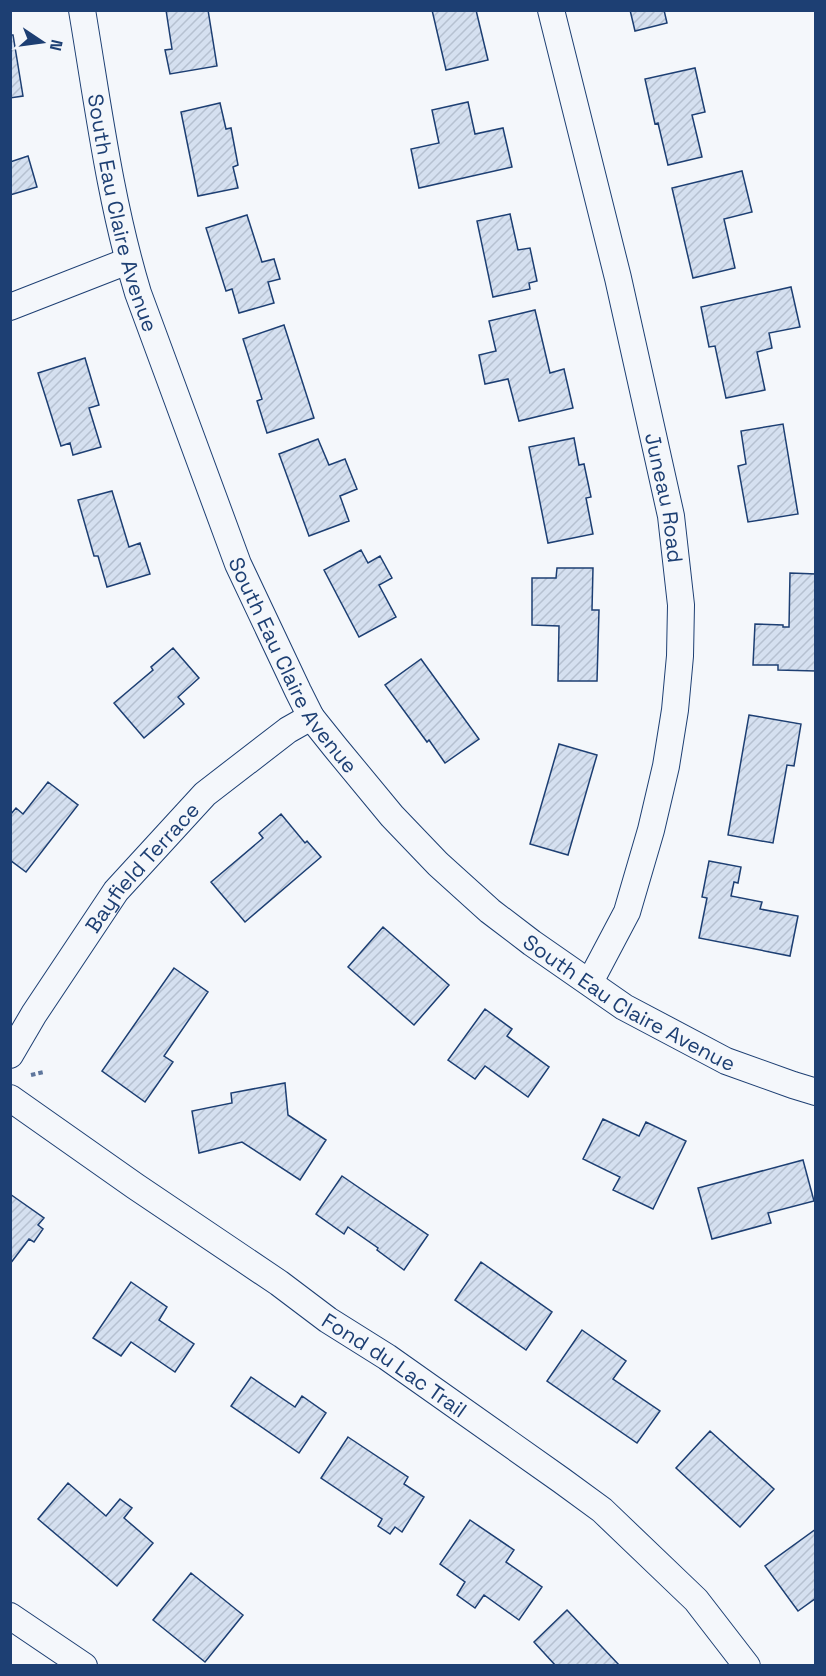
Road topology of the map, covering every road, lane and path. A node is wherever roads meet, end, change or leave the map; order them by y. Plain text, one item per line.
1 (82, 10) edge
2 (551, 10) edge
3 (128, 261) junction
4 (10, 307) edge
5 (311, 717) junction
6 (590, 982) junction
7 (10, 1055) edge
8 (44, 1072) dead end
9 (31, 1075) dead end
10 (816, 1092) edge
11 (10, 1098) edge
12 (10, 1616) edge
13 (84, 1665) edge
14 (747, 1665) edge

1 - 3 street, South Eau Claire Avenue
2 - 6 street, Juneau Road
3 - 4 street
3 - 5 street, South Eau Claire Avenue
5 - 6 street, South Eau Claire Avenue
5 - 7 street, Bayfield Terrace
6 - 10 street, South Eau Claire Avenue
8 - 9 path
11 - 14 street, Fond du Lac Trail
12 - 13 street

